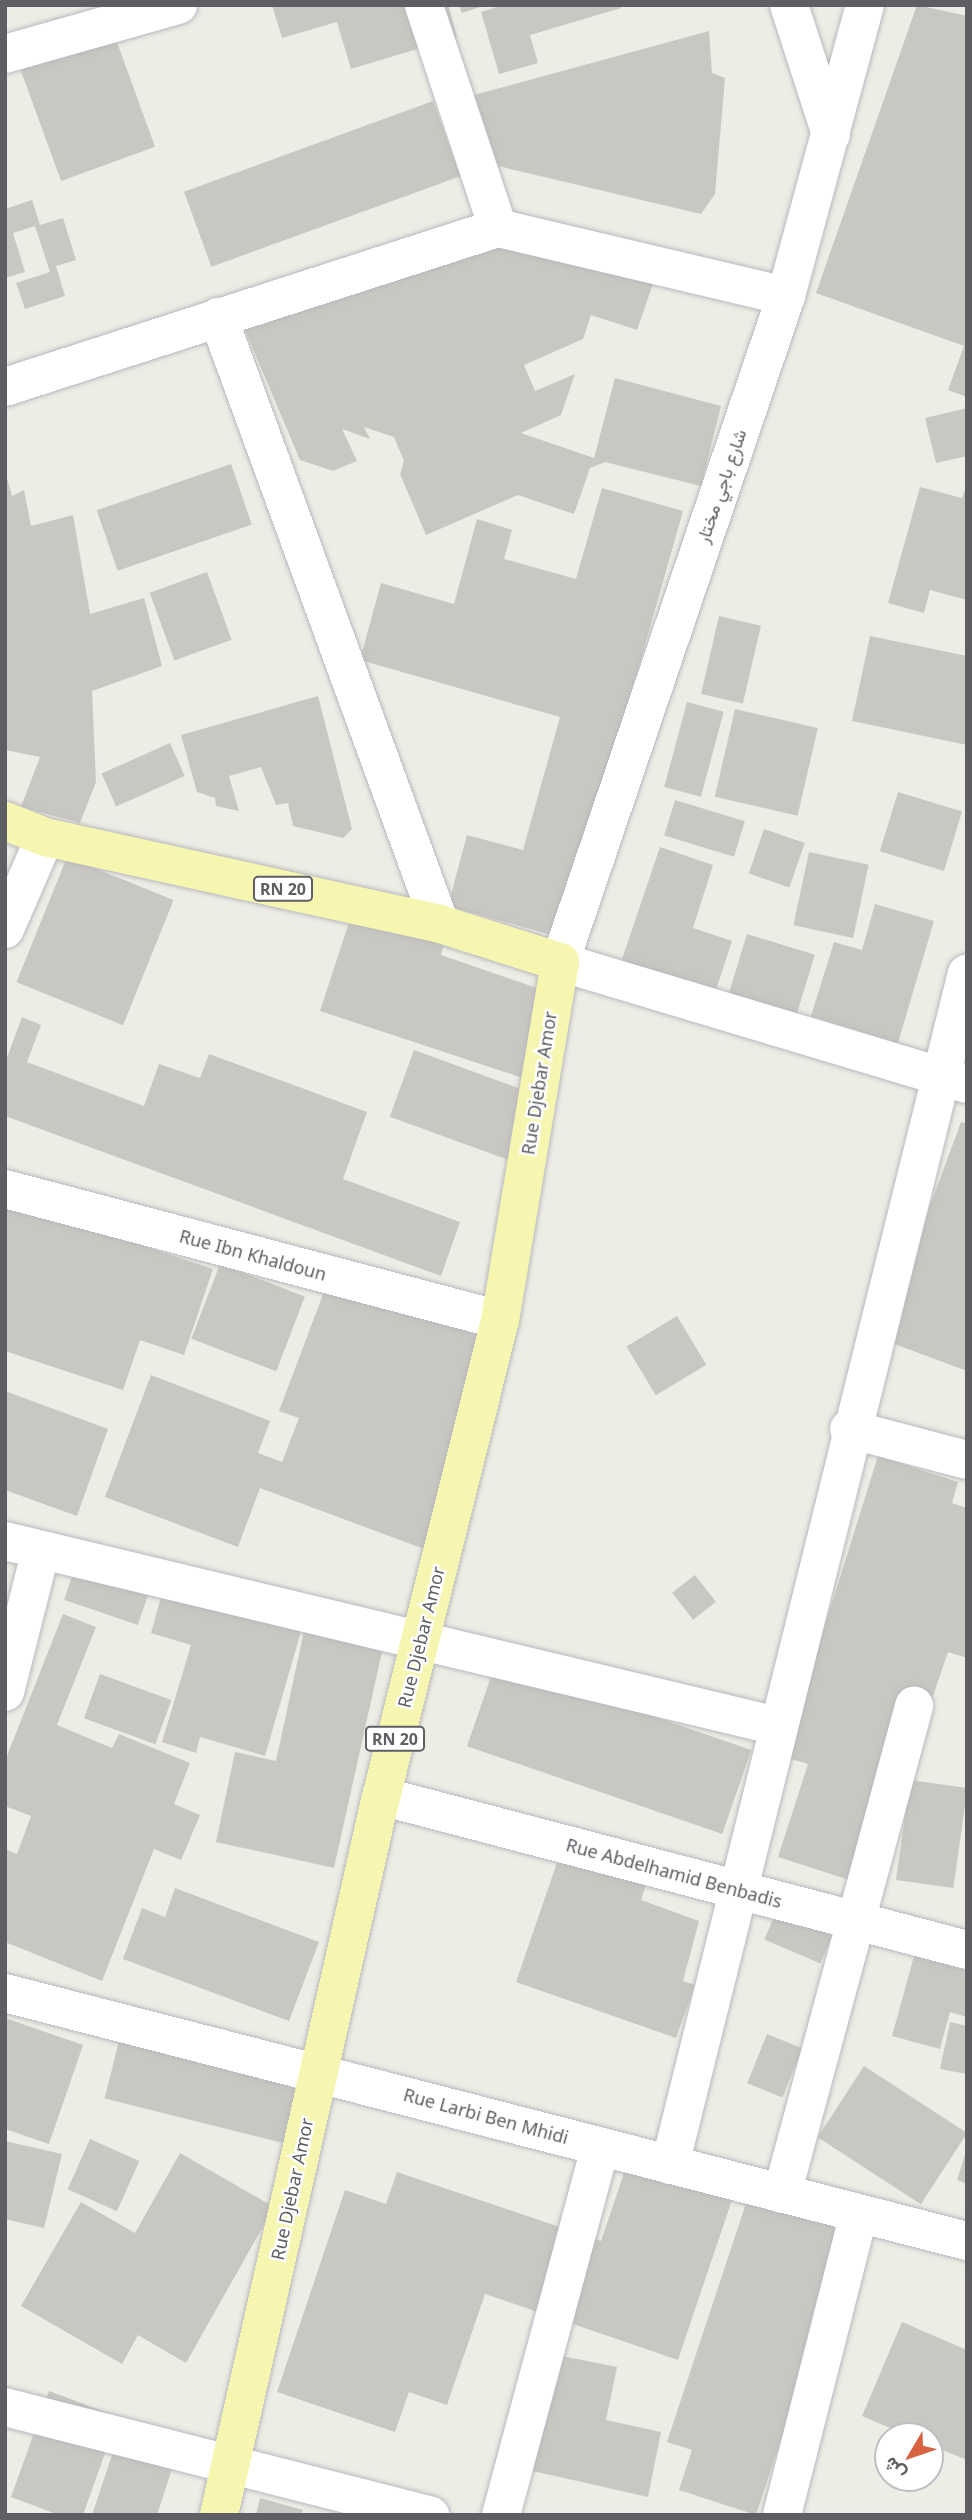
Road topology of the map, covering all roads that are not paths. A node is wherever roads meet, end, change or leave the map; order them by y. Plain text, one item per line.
1 (178, 5) edge
2 (425, 5) edge
3 (789, 5) edge
4 (865, 5) edge
5 (5, 54) edge
6 (831, 134) junction
7 (498, 228) junction
8 (786, 296) junction
9 (218, 317) junction
10 (5, 387) edge
11 (5, 821) edge
12 (45, 837) junction
13 (440, 924) junction
14 (5, 929) edge
15 (560, 962) junction
16 (967, 973) edge
17 (953, 1080) edge
18 (5, 1189) edge
19 (500, 1320) junction
20 (849, 1429) junction
21 (967, 1460) edge
22 (23, 1545) edge
23 (420, 1639) junction
24 (5, 1692) edge
25 (914, 1706) dead end
26 (777, 1726) junction
27 (381, 1796) junction
28 (737, 1890) junction
29 (856, 1921) junction
30 (967, 1950) edge
31 (5, 1993) edge
32 (318, 2070) junction
33 (600, 2147) junction
34 (670, 2165) junction
35 (782, 2194) junction
36 (859, 2214) junction
37 (967, 2241) edge
38 (5, 2407) edge
39 (232, 2466) junction
40 (219, 2515) edge
41 (430, 2515) edge
42 (501, 2515) edge
43 (782, 2515) edge

1 - 5 street
2 - 7 street
3 - 6 street
4 - 6 street, شارع باجي مختار
6 - 8 street, شارع باجي مختار
7 - 8 street
7 - 9 street
8 - 15 street, شارع باجي مختار
9 - 10 street
9 - 13 street
11 - 12 main road, RN 20
12 - 13 main road, RN 20
12 - 14 street
13 - 15 main road, RN 20
15 - 17 street
15 - 19 main road, Rue Djebar Amor / RN 20
16 - 17 street
17 - 20 street
18 - 19 street, Rue Ibn Khaldoun
19 - 23 main road, Rue Djebar Amor / RN 20
20 - 21 street
20 - 26 street
22 - 23 street
22 - 24 street
23 - 26 street
23 - 27 main road, Rue Djebar Amor / RN 20
25 - 29 street
26 - 28 street
27 - 28 street, Rue Abdelhamid Benbadis
27 - 32 main road, Rue Djebar Amor / RN 20
28 - 29 street, Rue Abdelhamid Benbadis
28 - 34 street
29 - 30 street, Rue Abdelhamid Benbadis
29 - 35 street
31 - 32 street, Rue Larbi Ben Mhidi
32 - 33 street, Rue Larbi Ben Mhidi
32 - 39 main road, Rue Djebar Amor / RN 20
33 - 34 street, Rue Larbi Ben Mhidi
33 - 42 street
34 - 35 street, Rue Larbi Ben Mhidi
35 - 36 street, Rue Larbi Ben Mhidi
36 - 37 street, Rue Larbi Ben Mhidi
36 - 43 street
38 - 39 street
39 - 40 main road, Rue Djebar Amor / RN 20
39 - 41 street

